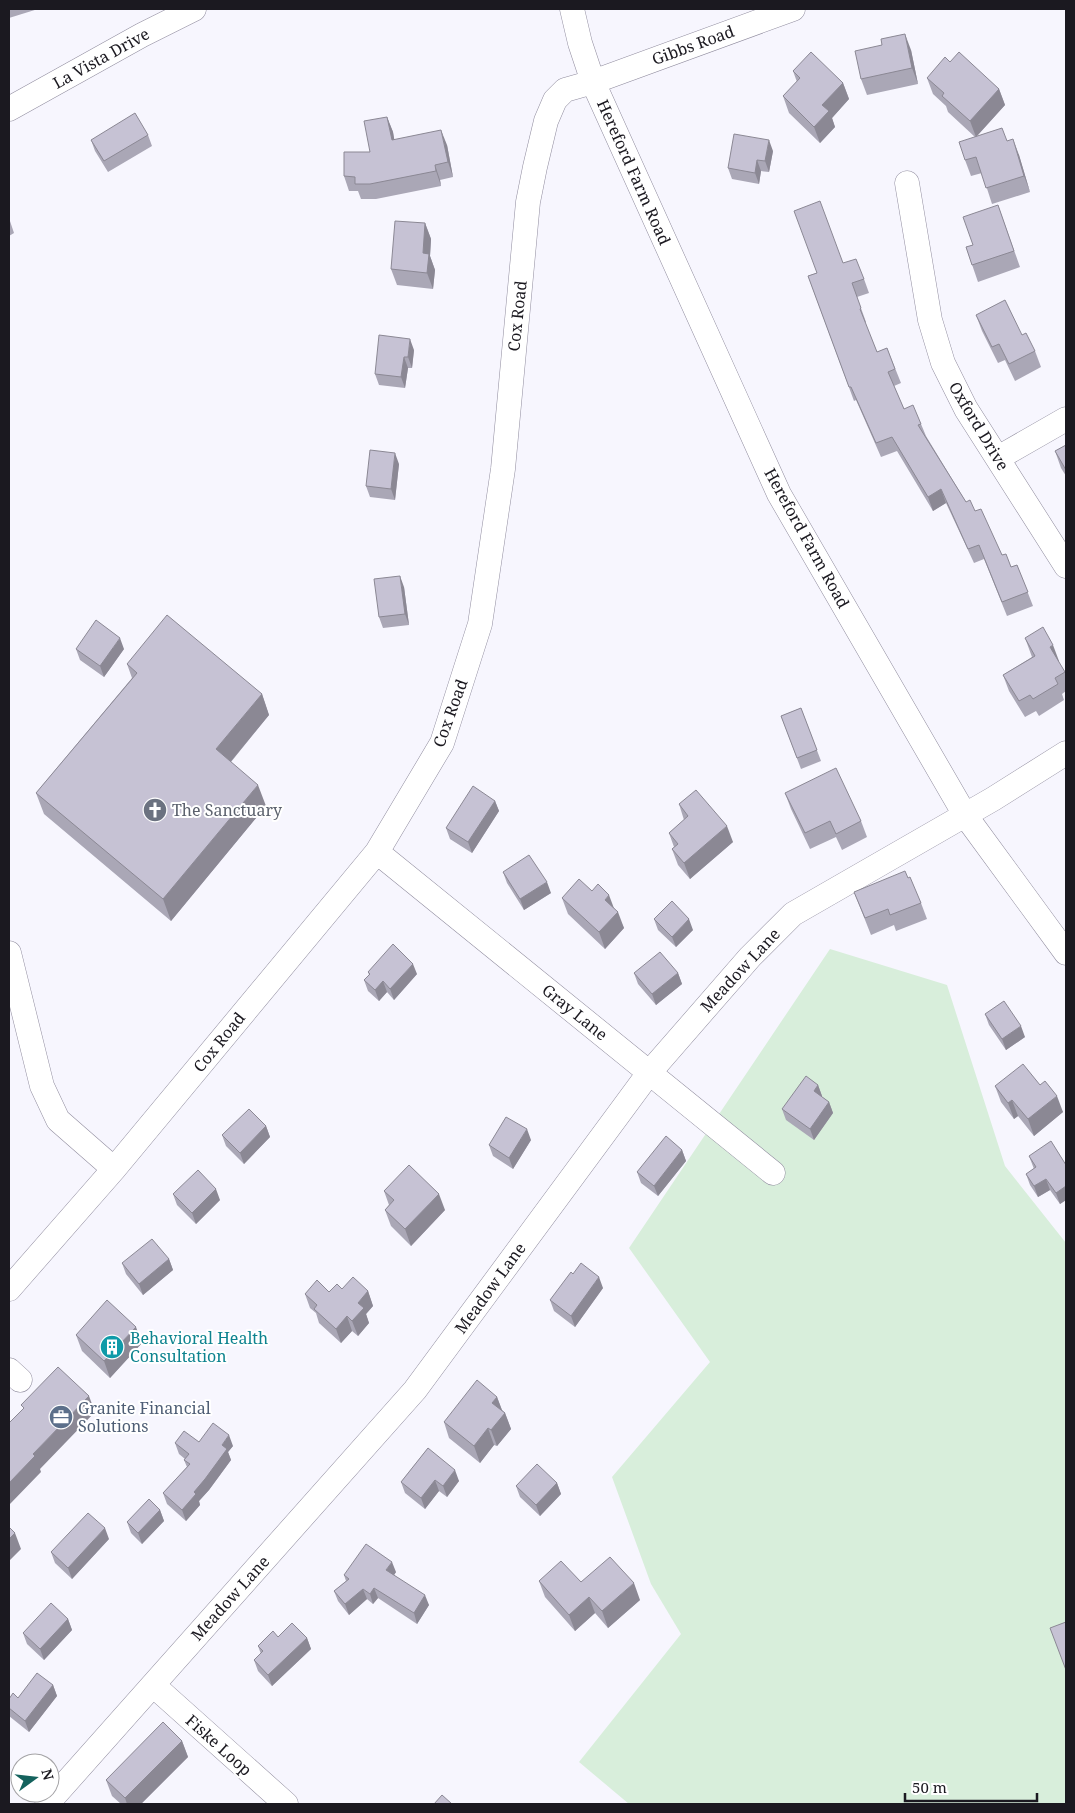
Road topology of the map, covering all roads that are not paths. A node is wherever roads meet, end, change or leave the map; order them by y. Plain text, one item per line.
1 (194, 9) edge
2 (572, 9) edge
3 (793, 9) edge
4 (594, 82) junction
5 (9, 108) edge
6 (907, 183) dead end
7 (1066, 419) edge
8 (998, 458) junction
9 (1066, 566) edge
10 (1066, 753) edge
11 (964, 814) junction
12 (377, 852) junction
13 (9, 953) edge
14 (1066, 953) edge
15 (649, 1072) junction
16 (114, 1169) junction
17 (773, 1173) dead end
18 (9, 1289) edge
19 (153, 1685) junction
20 (47, 1804) edge
21 (286, 1804) edge

1 - 5 street, La Vista Drive
2 - 4 street, Hereford Farm Road
3 - 4 street, Gibbs Road
4 - 11 street, Hereford Farm Road
4 - 12 street, Cox Road
6 - 8 street, Oxford Drive
7 - 8 street
8 - 9 street, Oxford Drive
10 - 11 street, Meadow Lane
11 - 14 street, Hereford Farm Road
11 - 15 street, Meadow Lane
12 - 15 street, Gray Lane
12 - 16 street, Cox Road
13 - 16 street
15 - 17 street, Gray Lane
15 - 19 street, Meadow Lane
16 - 18 street, Cox Road
19 - 20 street, Meadow Lane
19 - 21 street, Fiske Loop

